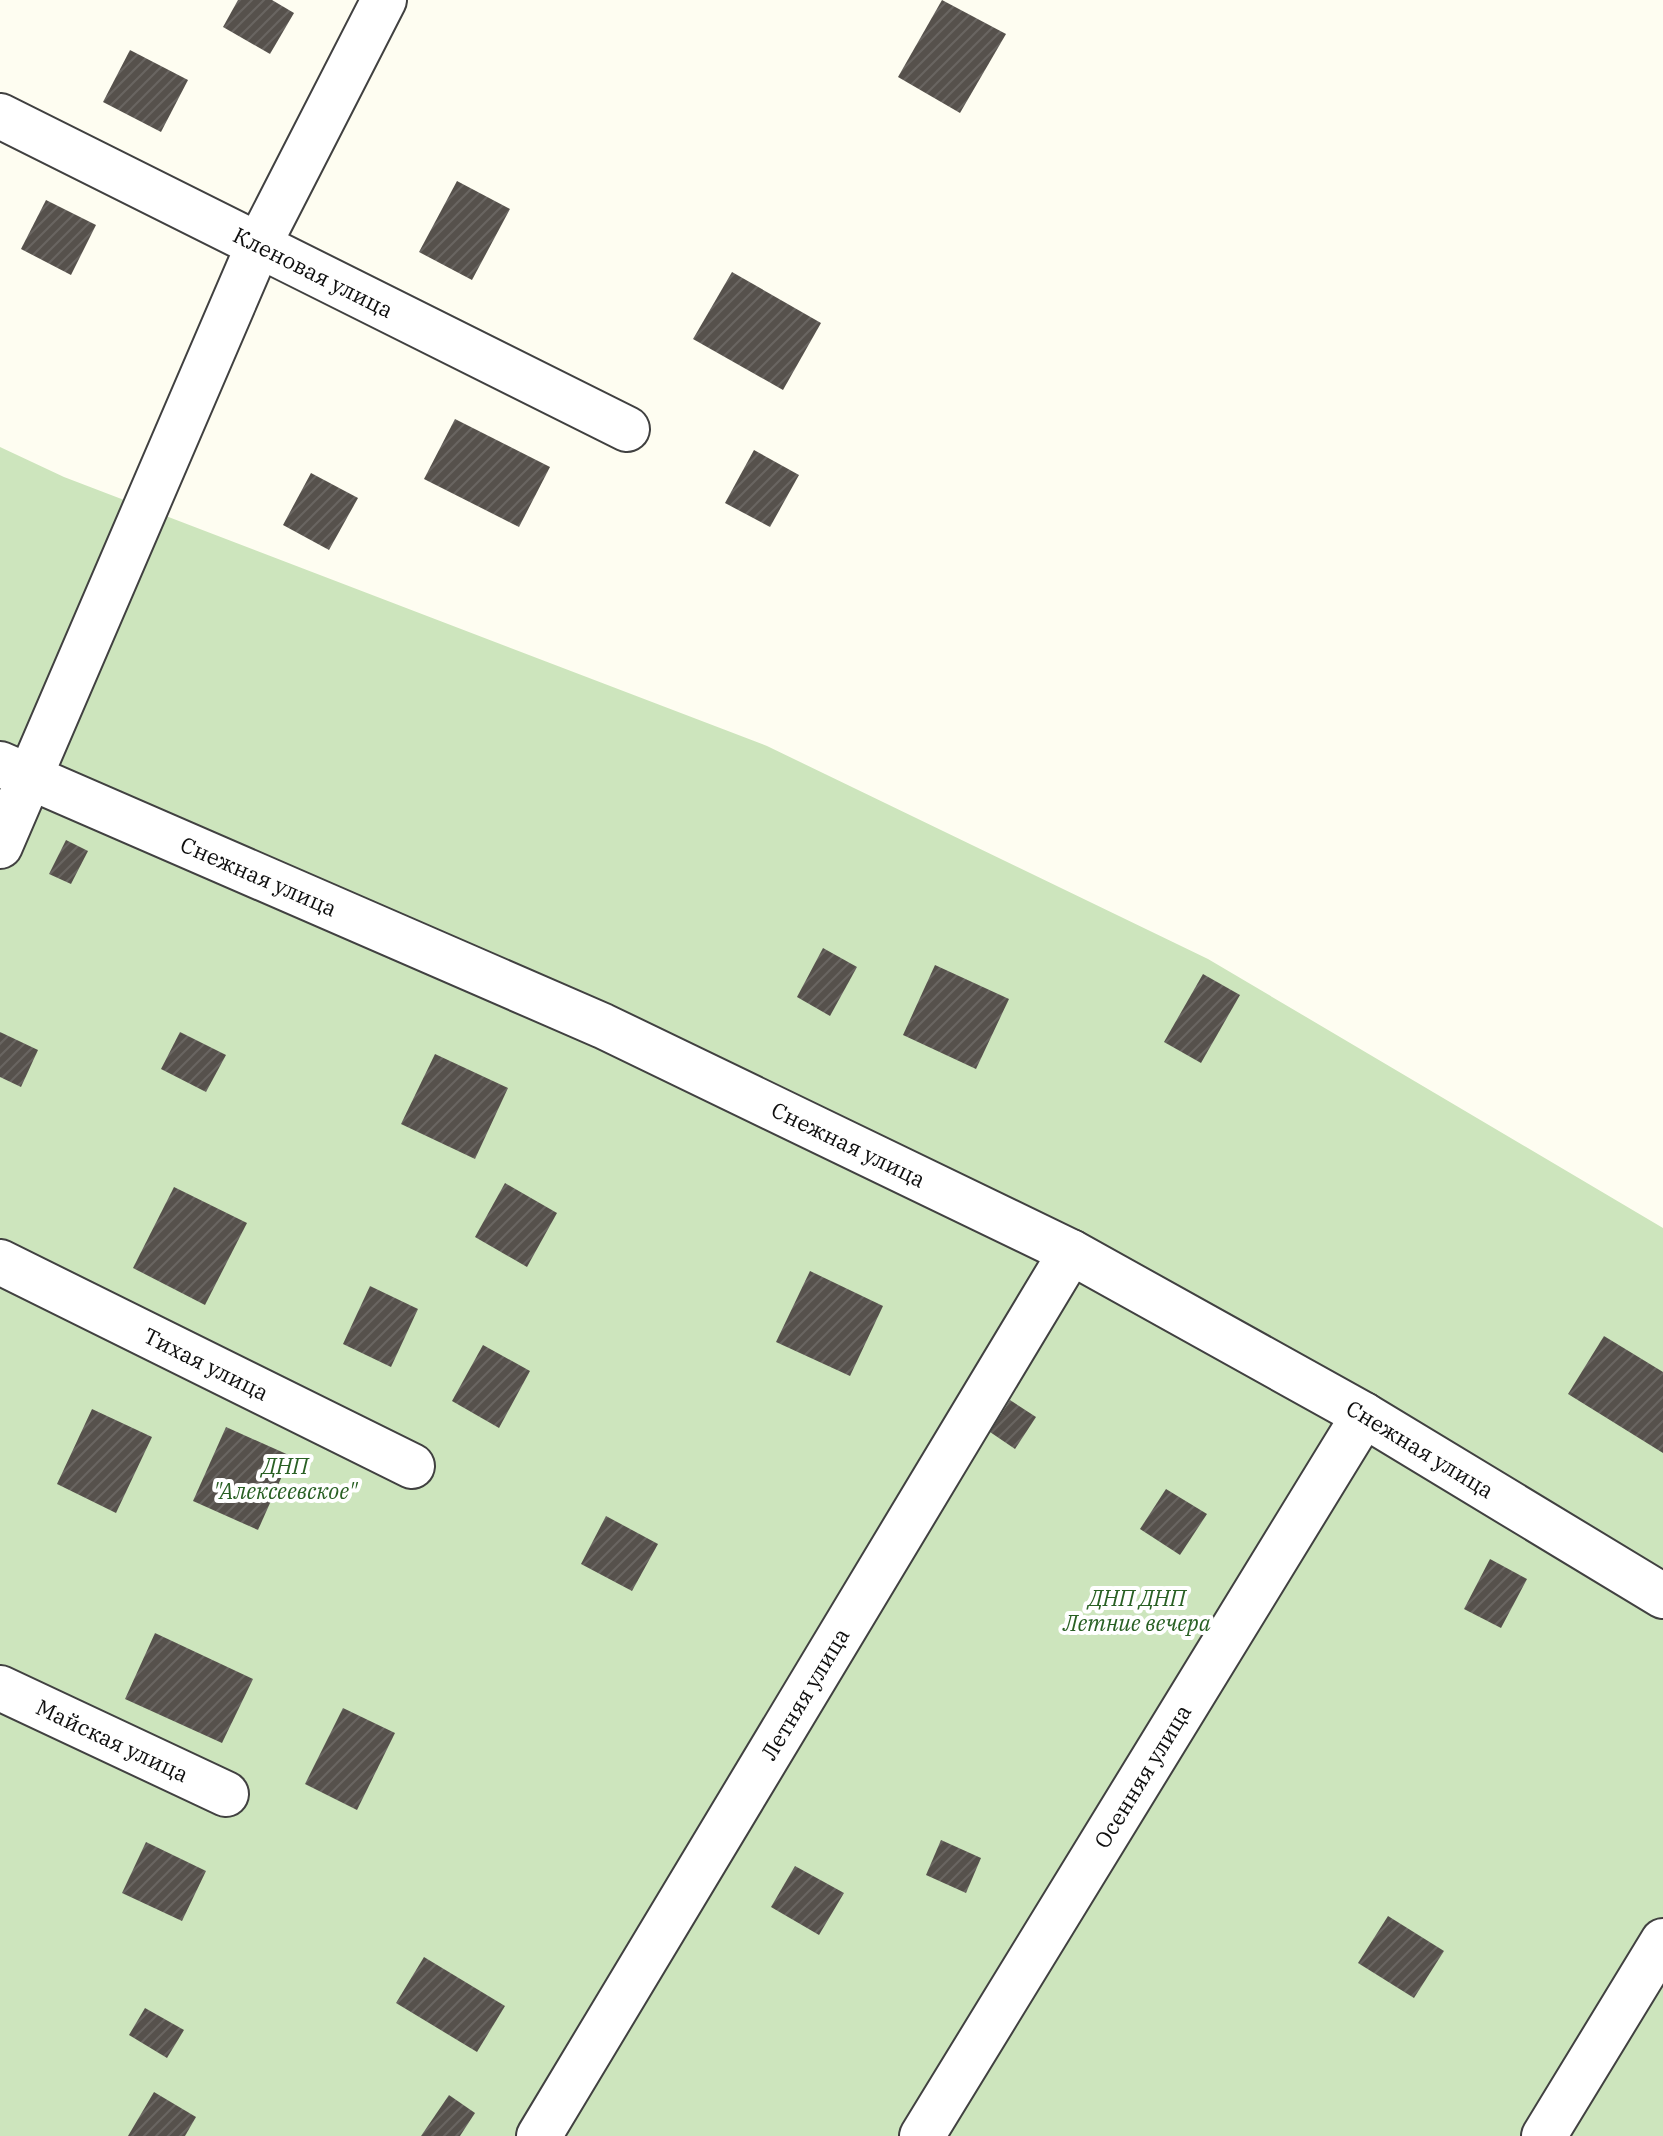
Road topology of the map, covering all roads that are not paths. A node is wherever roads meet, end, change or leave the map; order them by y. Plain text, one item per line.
1 (384, 0) edge
2 (0, 116) edge
3 (259, 244) junction
4 (627, 429) dead end
5 (14, 770) edge
6 (0, 846) edge
7 (1071, 1252) junction
8 (0, 1262) edge
9 (1364, 1415) junction
10 (412, 1466) dead end
11 (1663, 1596) edge
12 (0, 1688) edge
13 (226, 1794) dead end
14 (1663, 1941) edge
15 (539, 2136) edge
16 (922, 2136) edge
17 (1544, 2136) edge

1 - 3 street
2 - 3 street, Кленовая улица
3 - 4 street, Кленовая улица
3 - 5 street
5 - 6 street
5 - 7 street, Снежная улица
7 - 9 street, Снежная улица
7 - 15 street, Летняя улица
8 - 10 street, Тихая улица
9 - 11 street, Снежная улица
9 - 16 street, Осенняя улица
12 - 13 street, Майская улица
14 - 17 street

